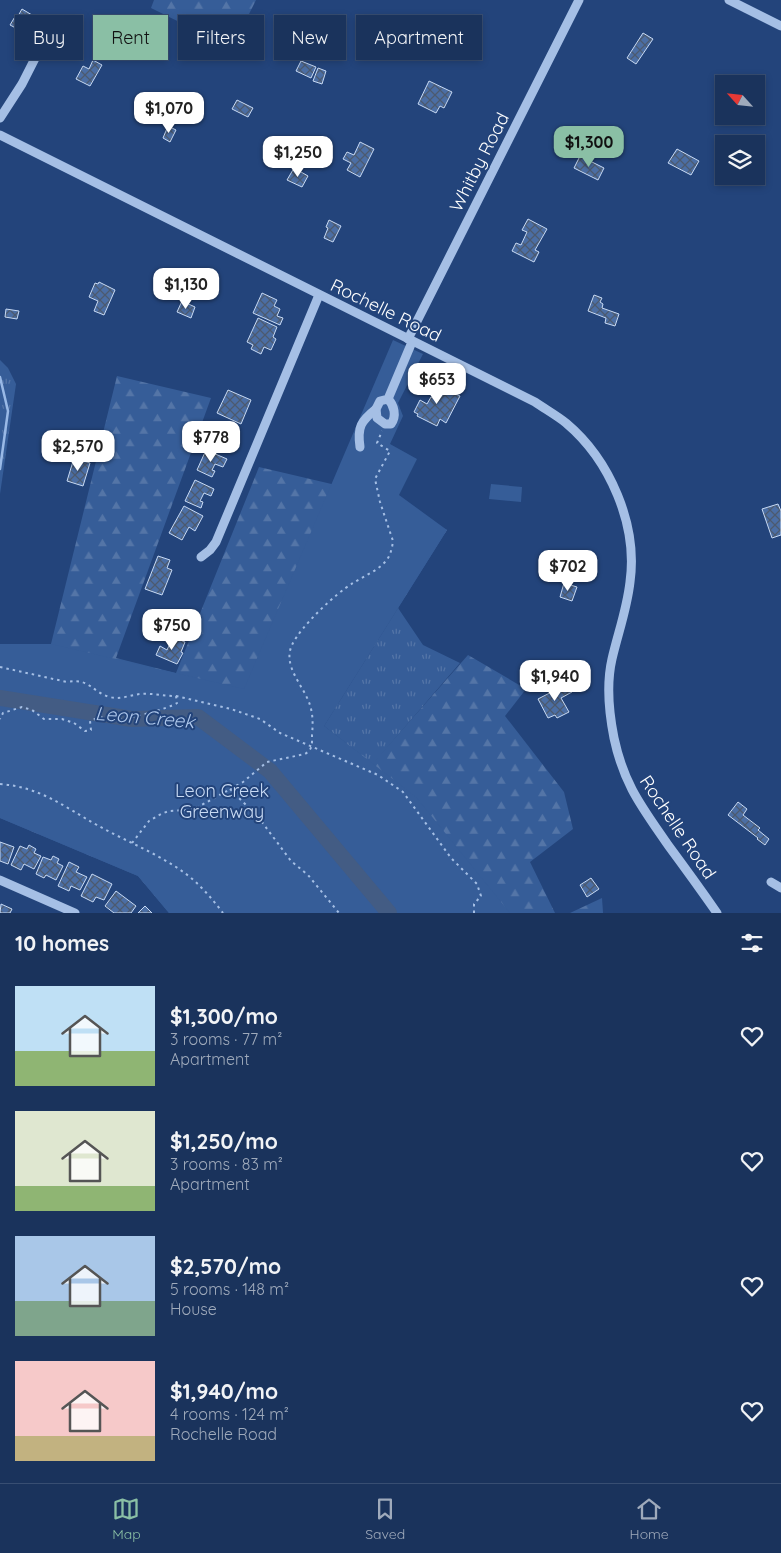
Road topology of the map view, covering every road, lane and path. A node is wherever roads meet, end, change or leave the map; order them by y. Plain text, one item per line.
1 (579, 0) edge
2 (729, 0) edge
3 (781, 26) edge
4 (34, 60) edge
5 (0, 118) edge
6 (0, 135) edge
7 (320, 295) junction
8 (410, 340) junction
9 (388, 398) junction
10 (376, 409) junction
11 (385, 424) junction
12 (360, 447) dead end
13 (202, 558) dead end
14 (0, 667) edge
15 (176, 696) junction
16 (0, 719) edge
17 (312, 746) junction
18 (0, 784) edge
19 (230, 790) junction
20 (132, 843) junction
21 (0, 880) edge
22 (771, 882) dead end
23 (781, 888) edge
24 (75, 913) edge
25 (223, 913) edge
26 (339, 913) edge
27 (474, 913) edge
28 (717, 913) edge

1 - 8 street, Whitby Road
2 - 3 street
4 - 5 street
6 - 7 street, Rochelle Road
7 - 8 street, Rochelle Road
7 - 13 street
8 - 9 street, Whitby Road
8 - 28 street, Rochelle Road
9 - 10 street
9 - 11 street
10 - 11 street
10 - 12 street
11 - 17 path
14 - 15 path
15 - 16 path
15 - 17 path
17 - 19 path
17 - 27 path
18 - 20 path
19 - 20 path
19 - 26 path
20 - 25 path
21 - 24 street
22 - 23 street

